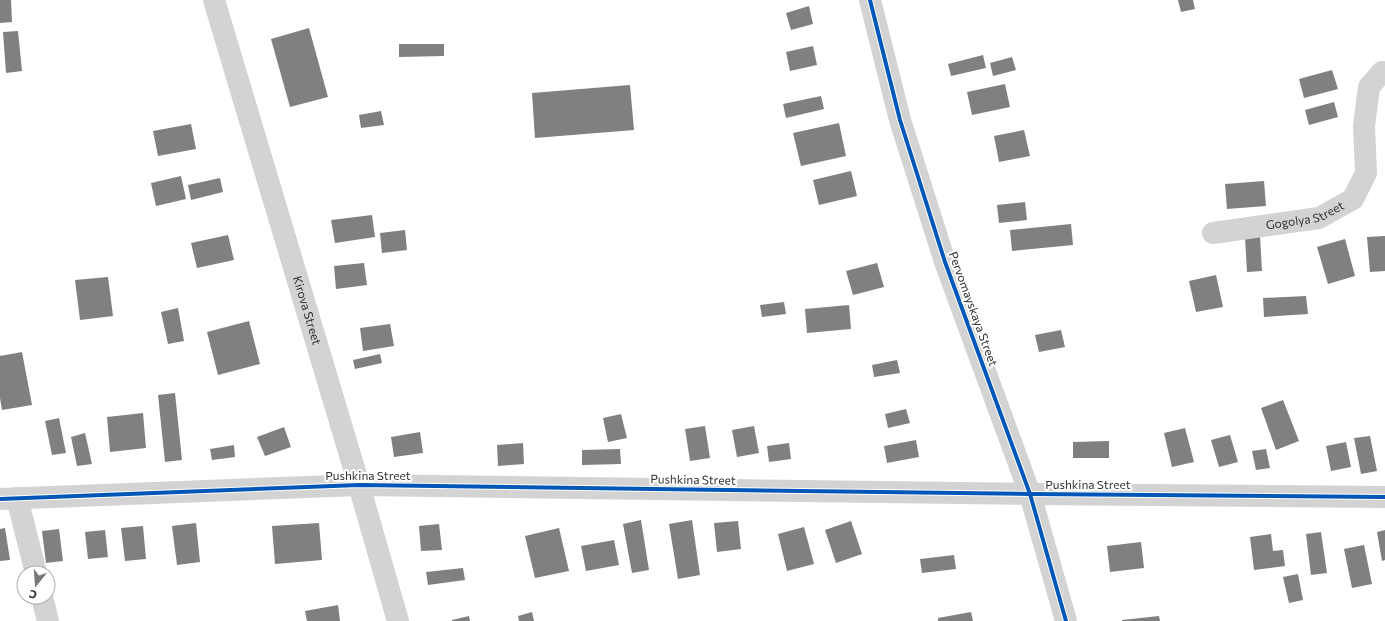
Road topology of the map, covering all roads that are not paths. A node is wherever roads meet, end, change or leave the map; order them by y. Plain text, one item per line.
1 (214, 0) edge
2 (870, 0) edge
3 (1385, 72) edge
4 (1213, 233) dead end
5 (359, 485) junction
6 (1030, 494) junction
7 (1385, 497) edge
8 (8, 499) edge
9 (33, 565) edge
10 (44, 605) edge
11 (48, 621) edge
12 (398, 621) edge
13 (1066, 621) edge

1 - 5 street, Kirova Street
2 - 6 street, Pervomayskaya Street
3 - 4 street, Gogolya Street
5 - 6 street, Pushkina Street
5 - 8 street, Pushkina Street
5 - 12 street, Kirova Street
6 - 7 street, Pushkina Street
6 - 13 street, Pervomayskaya Street
8 - 9 street, Pushkina Street
10 - 11 street

